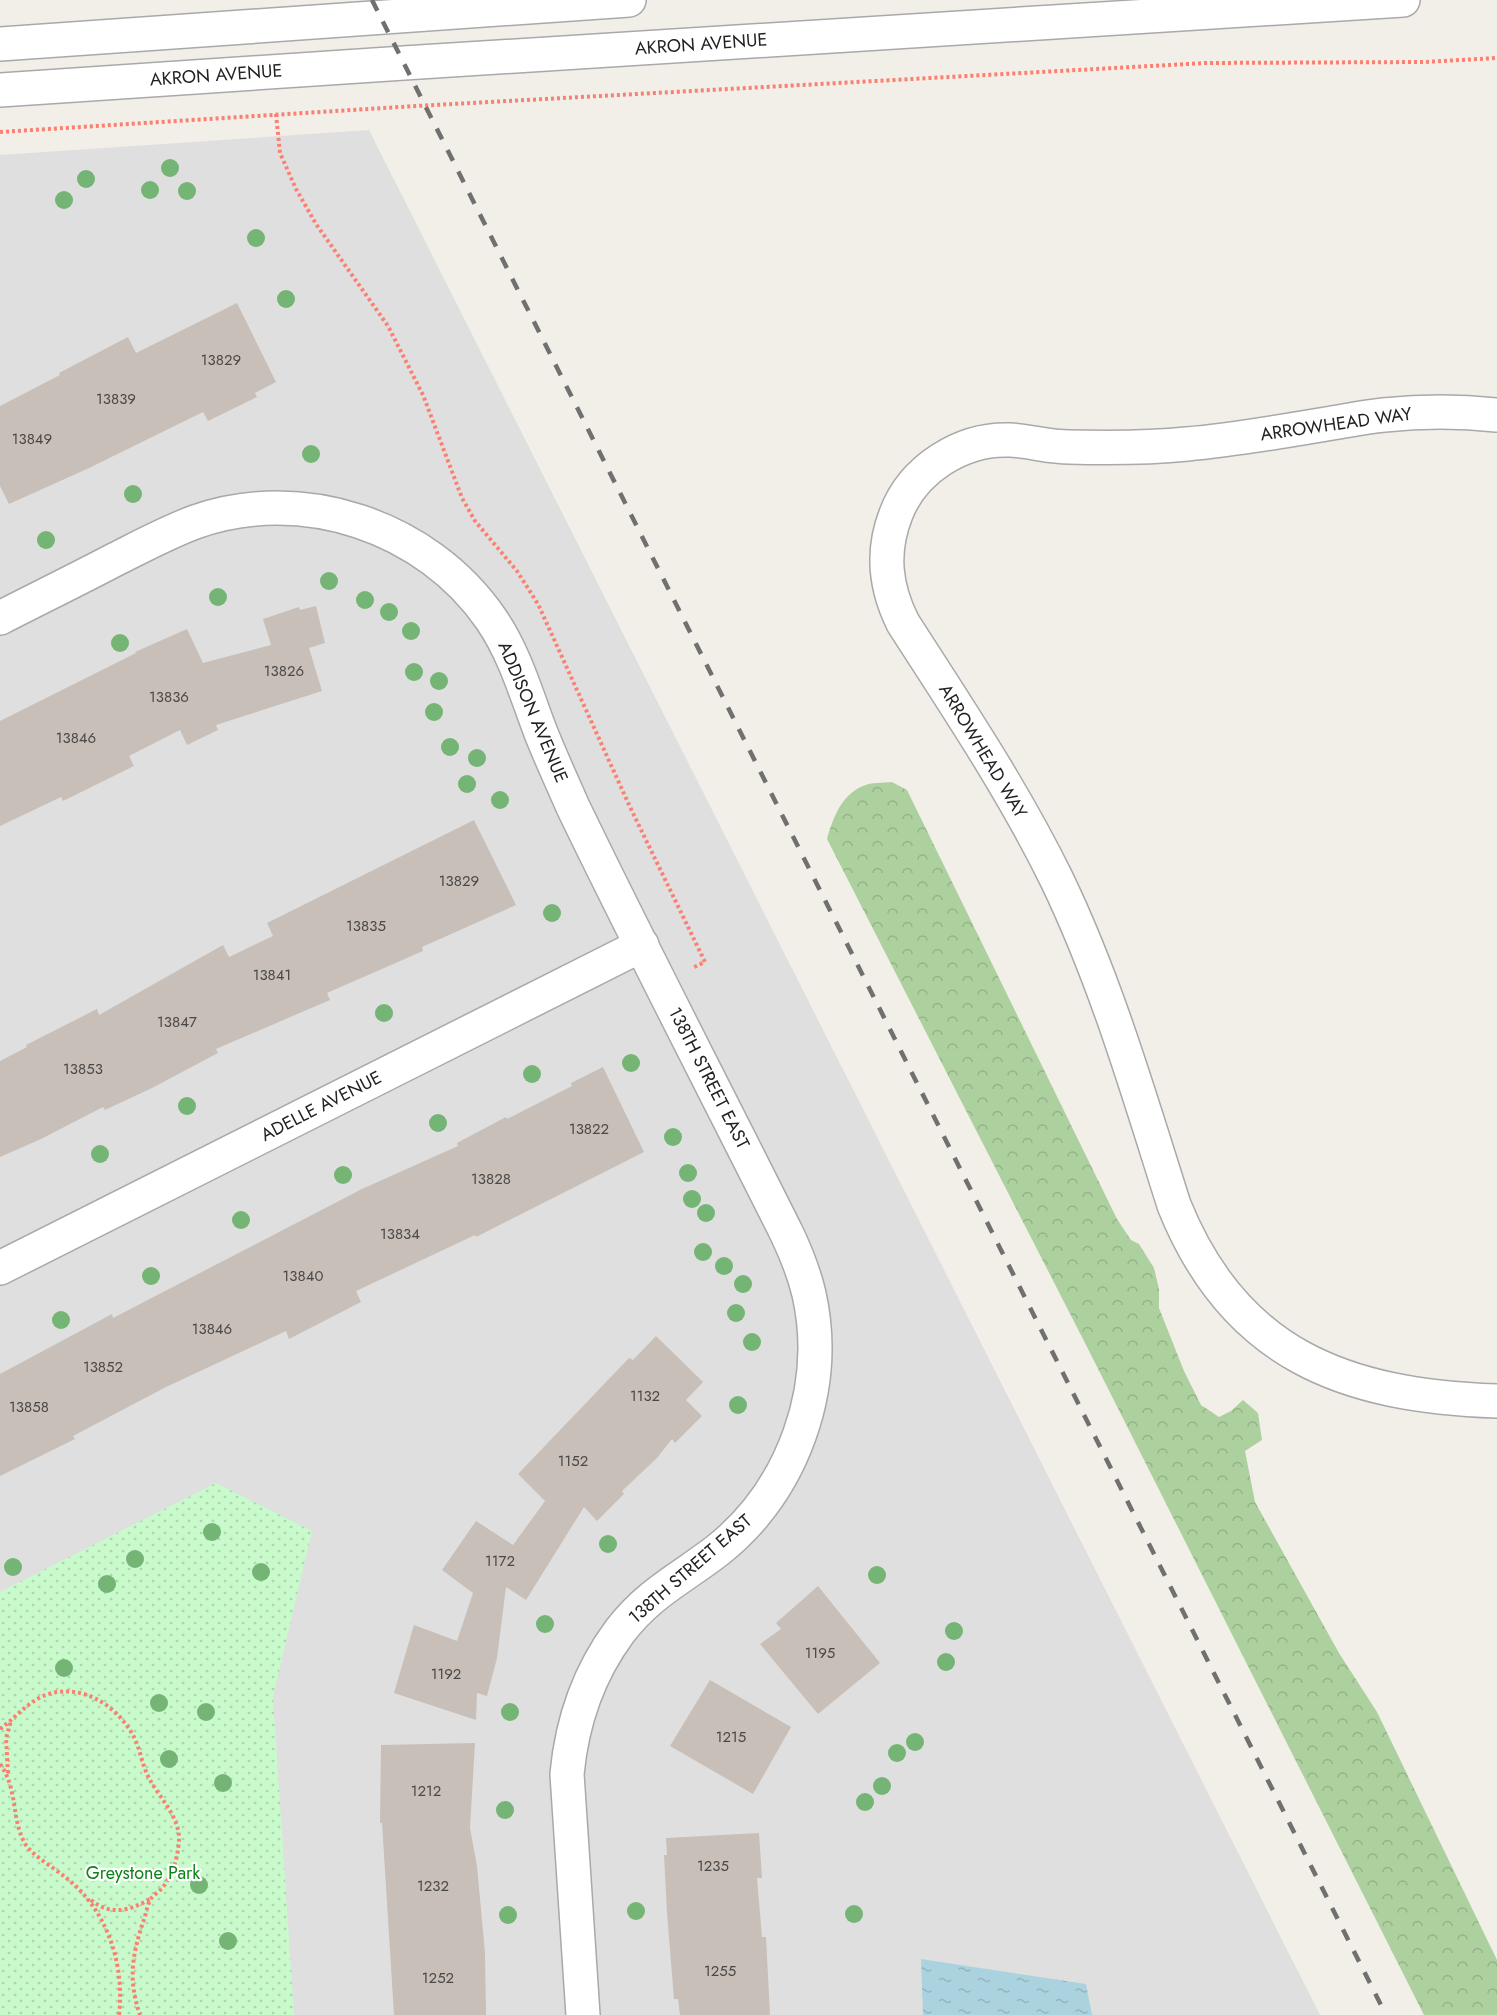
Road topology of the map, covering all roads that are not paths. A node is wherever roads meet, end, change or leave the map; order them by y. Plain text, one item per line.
1 (629, 0) edge
2 (1403, 0) edge
3 (0, 44) edge
4 (0, 90) edge
5 (1497, 415) edge
6 (0, 618) edge
7 (642, 945) junction
8 (0, 1268) edge
9 (1497, 1401) edge
10 (583, 2015) edge

1 - 3 street
2 - 4 street, AKRON AVENUE
5 - 9 street, ARROWHEAD WAY
6 - 7 street, ADDISON AVENUE
7 - 8 street, ADELLE AVENUE
7 - 10 street, 138TH STREET EAST

